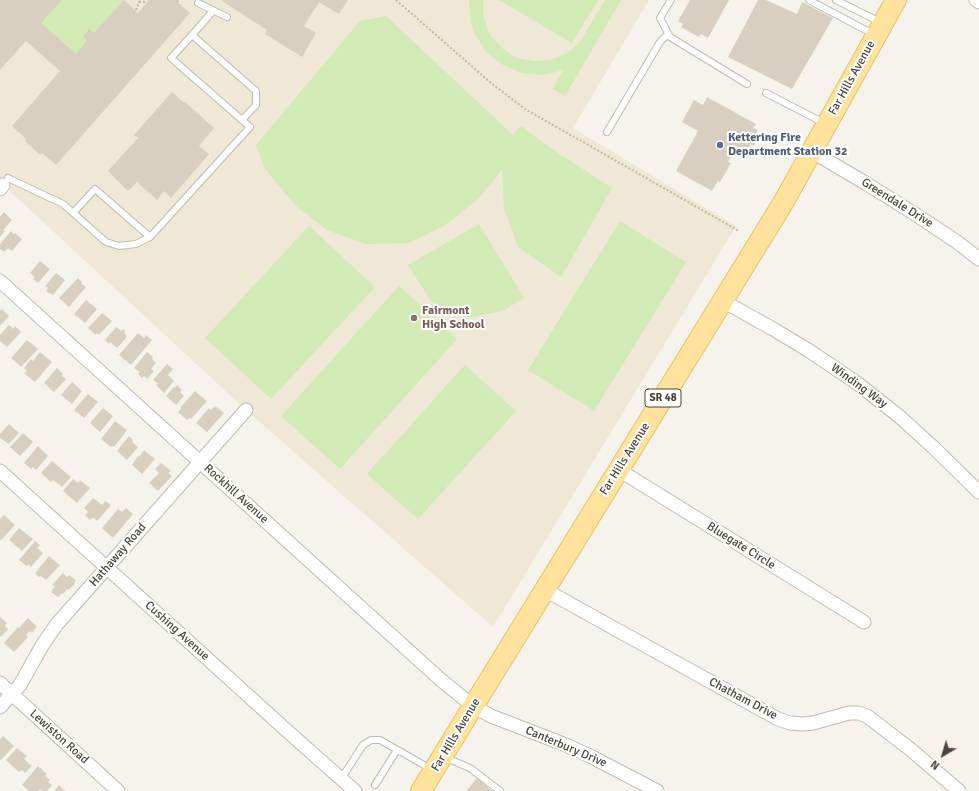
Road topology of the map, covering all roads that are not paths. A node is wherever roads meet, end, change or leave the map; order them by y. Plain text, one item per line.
1 (671, 0) edge
2 (809, 0) edge
3 (836, 0) edge
4 (896, 0) edge
5 (976, 0) edge
6 (979, 2) edge
7 (198, 4) dead end
8 (213, 11) junction
9 (227, 17) dead end
10 (880, 30) junction
11 (668, 34) junction
12 (192, 35) junction
13 (747, 84) dead end
14 (766, 94) dead end
15 (242, 120) junction
16 (826, 124) junction
17 (607, 132) dead end
18 (811, 151) junction
19 (4, 184) edge
20 (73, 213) junction
21 (150, 237) junction
22 (979, 259) edge
23 (0, 281) edge
24 (723, 301) junction
25 (246, 410) dead end
26 (201, 462) junction
27 (619, 470) junction
28 (0, 471) edge
29 (979, 492) edge
30 (107, 568) junction
31 (545, 590) junction
32 (864, 622) dead end
33 (0, 684) edge
34 (12, 694) junction
35 (473, 706) junction
36 (0, 707) edge
37 (397, 750) junction
38 (438, 764) junction
39 (341, 779) junction
40 (375, 785) dead end
41 (118, 791) edge
42 (355, 791) edge
43 (422, 791) edge
44 (500, 791) edge
45 (657, 791) edge
46 (959, 791) edge

1 - 11 lane
2 - 10 lane
3 - 10 lane
4 - 10 main road, Far Hills Avenue / SR 48
5 - 6 street
7 - 8 lane
8 - 9 lane
8 - 12 lane
10 - 16 main road, Far Hills Avenue / SR 48
11 - 13 lane
11 - 17 lane
12 - 15 lane
12 - 15 lane
14 - 16 lane
15 - 21 lane
16 - 18 main road, Far Hills Avenue / SR 48
18 - 22 street, Greendale Drive
18 - 24 main road, Far Hills Avenue / SR 48
19 - 20 lane
20 - 21 lane
20 - 21 lane
23 - 26 street, Rockhill Avenue
24 - 27 main road, Far Hills Avenue / SR 48
24 - 29 street, Winding Way
25 - 26 street, Hathaway Road
26 - 30 street, Hathaway Road
26 - 35 street, Rockhill Avenue
27 - 31 main road, Far Hills Avenue / SR 48
27 - 32 street, Bluegate Circle
28 - 30 street, Cushing Avenue
30 - 34 street, Hathaway Road
30 - 39 street, Cushing Avenue
31 - 35 main road, Far Hills Avenue / SR 48
31 - 46 street, Chatham Drive
33 - 34 street, Lewiston Road
34 - 36 street, Hathaway Road
34 - 41 street, Lewiston Road
35 - 38 main road, Far Hills Avenue / SR 48
35 - 45 street, Canterbury Drive
37 - 38 lane
37 - 39 lane
37 - 40 lane
38 - 43 main road, Far Hills Avenue / SR 48
38 - 44 lane
39 - 42 street, Cushing Avenue

